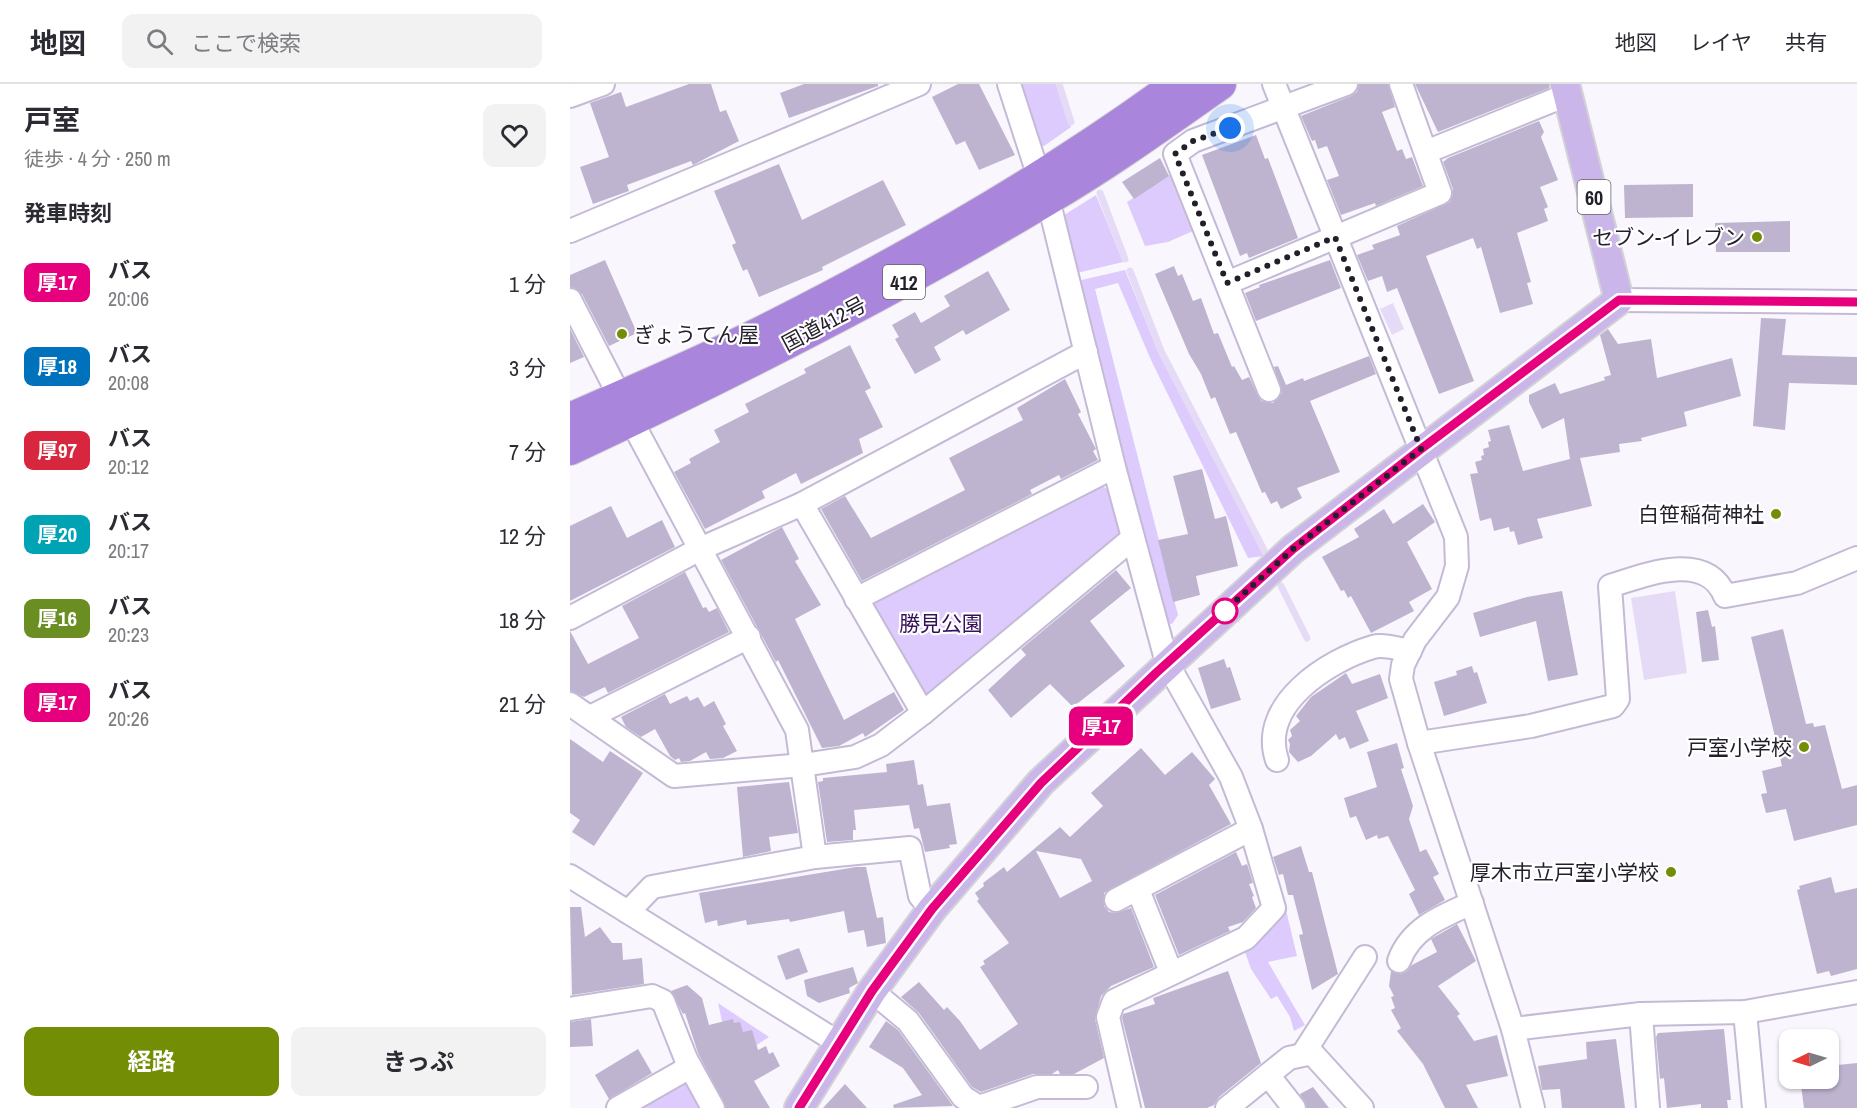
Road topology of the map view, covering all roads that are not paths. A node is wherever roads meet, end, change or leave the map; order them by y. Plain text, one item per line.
1 (603, 84) edge
2 (919, 84) edge
3 (1009, 84) edge
4 (1177, 84) edge
5 (1220, 84) edge
6 (1274, 84) edge
7 (1346, 84) edge
8 (1401, 84) edge
9 (1567, 89) edge
10 (570, 96) edge
11 (1285, 107) junction
12 (1426, 152) junction
13 (1043, 188) junction
14 (570, 231) edge
15 (1335, 237) junction
16 (1227, 283) junction
17 (570, 300) edge
18 (1619, 300) junction
19 (1857, 302) edge
20 (1086, 352) junction
21 (1269, 390) dead end
22 (625, 409) junction
23 (570, 419) edge
24 (570, 449) edge
25 (1421, 449) junction
26 (1114, 467) junction
27 (802, 504) junction
28 (1133, 538) junction
29 (700, 549) junction
30 (1857, 558) edge
31 (856, 599) junction
32 (570, 618) edge
33 (749, 637) junction
34 (1410, 651) junction
35 (1167, 663) junction
36 (570, 704) edge
37 (923, 713) junction
38 (590, 717) junction
39 (1419, 743) junction
40 (1277, 760) dead end
41 (803, 765) junction
42 (1251, 829) junction
43 (815, 857) junction
44 (573, 884) edge
45 (1138, 890) junction
46 (1116, 900) dead end
47 (1472, 903) junction
48 (932, 909) junction
49 (628, 912) junction
50 (1365, 957) dead end
51 (1399, 961) dead end
52 (1172, 972) junction
53 (872, 991) junction
54 (1857, 992) edge
55 (570, 1009) edge
56 (1745, 1012) junction
57 (1641, 1014) junction
58 (1513, 1029) junction
59 (839, 1043) junction
60 (1303, 1054) junction
61 (690, 1067) junction
62 (1268, 1075) junction
63 (1086, 1087) dead end
64 (1123, 1107) edge
65 (618, 1108) edge
66 (713, 1108) edge
67 (799, 1108) edge
68 (1227, 1108) edge
69 (1294, 1108) edge
70 (1362, 1108) edge
71 (1533, 1108) edge
72 (1648, 1108) edge
73 (1754, 1108) edge

1 - 10 street
2 - 14 street
3 - 13 street
4 - 13 highway, 国道412号 / 412
5 - 13 highway, 国道412号 / 412
6 - 11 street
7 - 11 street
8 - 12 street
9 - 12 street
9 - 18 main road, 60
11 - 15 street
11 - 16 street
12 - 15 street
13 - 20 street
13 - 22 highway, 国道412号 / 412
15 - 16 street
15 - 25 street
16 - 21 street
17 - 22 street
18 - 19 street
18 - 25 main road
20 - 26 street
20 - 27 street
22 - 23 highway, 国道412号 / 412
22 - 24 highway, 国道412号 / 412
22 - 29 street
25 - 34 street
25 - 35 main road
26 - 28 street
26 - 31 street
27 - 29 street
27 - 31 street
28 - 35 street
28 - 37 street
29 - 32 street
29 - 33 street
30 - 39 street
31 - 37 street
33 - 38 street
33 - 41 street
34 - 39 street
34 - 40 street
35 - 42 street
35 - 48 main road
36 - 38 street
37 - 41 street
38 - 41 street
39 - 47 street
41 - 43 street
42 - 45 street
42 - 52 street
43 - 48 street
43 - 49 street
44 - 49 street
45 - 46 street
45 - 52 street
47 - 51 street
47 - 58 street
48 - 53 main road
49 - 59 street
50 - 60 street
52 - 64 street
53 - 59 main road
53 - 63 street
54 - 56 street
55 - 61 street
56 - 57 street
56 - 73 street
57 - 58 street
57 - 72 street
58 - 71 street
59 - 67 main road
60 - 62 street
60 - 70 street
61 - 65 street
61 - 66 street
62 - 68 street
62 - 69 street

